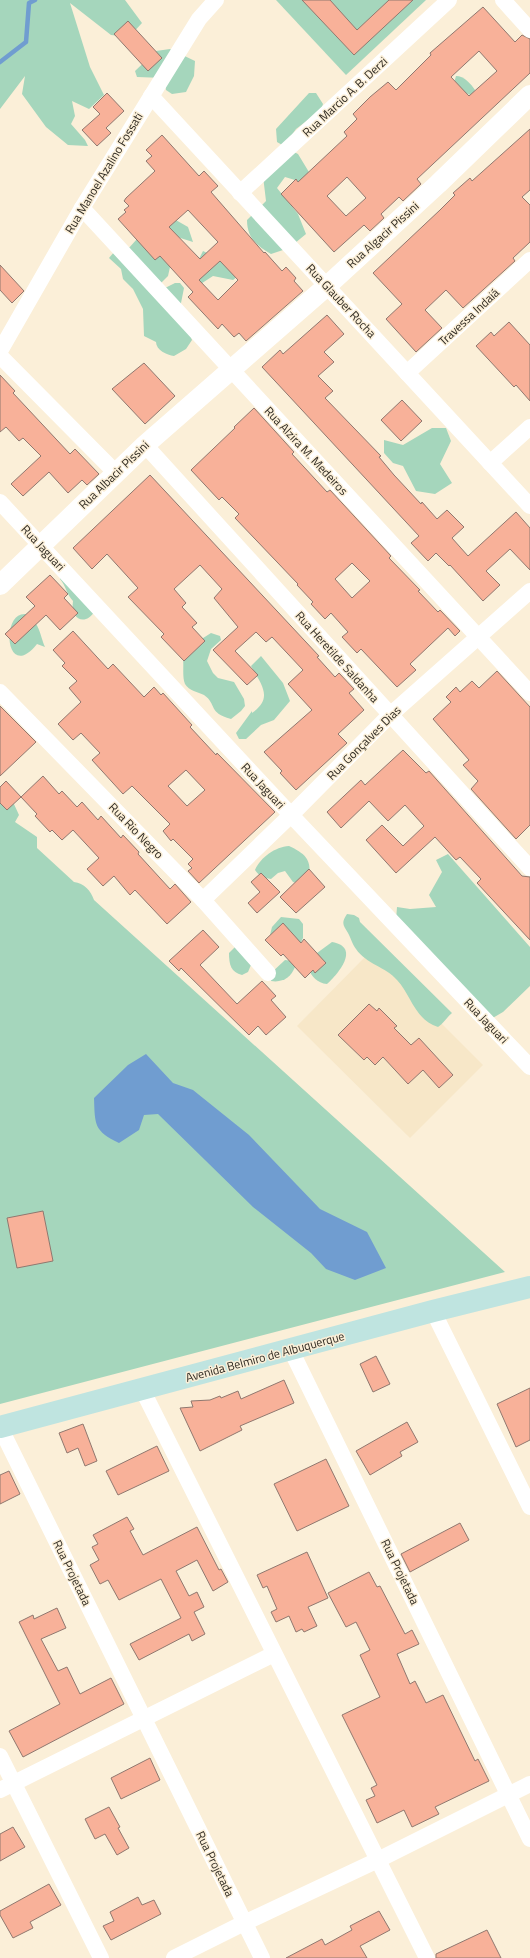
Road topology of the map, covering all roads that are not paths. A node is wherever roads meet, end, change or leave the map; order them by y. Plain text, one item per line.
1 (216, 0) edge
2 (449, 0) edge
3 (503, 0) edge
4 (530, 30) edge
5 (530, 95) edge
6 (151, 96) junction
7 (240, 193) junction
8 (82, 208) junction
9 (530, 260) edge
10 (327, 286) junction
11 (0, 351) edge
12 (0, 356) edge
13 (230, 369) junction
14 (407, 373) junction
15 (530, 427) edge
16 (145, 445) junction
17 (490, 463) junction
18 (116, 473) junction
19 (0, 502) edge
20 (530, 506) edge
21 (40, 545) junction
22 (0, 585) edge
23 (530, 591) edge
24 (478, 637) junction
25 (0, 692) edge
26 (530, 693) edge
27 (390, 715) junction
28 (291, 815) junction
29 (530, 868) edge
30 (203, 900) junction
31 (268, 973) dead end
32 (530, 1067) edge
33 (530, 1287) edge
34 (433, 1311) junction
35 (291, 1350) junction
36 (142, 1389) junction
37 (0, 1427) edge
38 (530, 1507) edge
39 (274, 1654) junction
40 (143, 1719) junction
41 (0, 1756) edge
42 (530, 1784) edge
43 (7, 1787) edge
44 (508, 1795) junction
45 (530, 1839) edge
46 (378, 1860) junction
47 (244, 1923) junction
48 (101, 1958) edge
49 (174, 1958) edge
50 (262, 1958) edge
51 (427, 1958) edge

1 - 6 street, Rua Manoel Azalino Fossati
2 - 7 street, Rua Marcio A. B. Derzi
3 - 4 street
5 - 10 street, Rua Algacir Pissini
6 - 7 street, Rua Glauber Rocha
6 - 8 street, Rua Manoel Azalino Fossati
7 - 10 street, Rua Glauber Rocha
8 - 11 street, Rua Manoel Azalino Fossati
8 - 13 street, Rua Alzira M. Medeiros
9 - 14 street, Travessa Indaiá
10 - 13 street, Rua Algacir Pissini
10 - 14 street, Rua Glauber Rocha
12 - 18 street
13 - 16 street, Rua Albacir Pissini
13 - 24 street, Rua Alzira M. Medeiros
14 - 17 street, Rua Glauber Rocha
15 - 17 street
16 - 18 street, Rua Albacir Pissini
16 - 27 street, Rua Heretilde Saldanha
17 - 20 street, Rua Glauber Rocha
18 - 21 street, Rua Albacir Pissini
19 - 21 street, Rua Jaguari
21 - 22 street, Rua Albacir Pissini
21 - 28 street, Rua Jaguari
23 - 24 street, Rua Gonçalves Dias
24 - 26 street, Rua Alzira M. Medeiros
24 - 27 street, Rua Gonçalves Dias
25 - 30 street, Rua Rio Negro
27 - 28 street, Rua Gonçalves Dias
27 - 29 street, Rua Heretilde Saldanha
28 - 30 street, Rua Gonçalves Dias
28 - 32 street, Rua Jaguari
30 - 31 street, Rua Rio Negro
33 - 34 main road, Avenida Belmiro de Albuquerque
34 - 35 main road, Avenida Belmiro de Albuquerque
34 - 38 street
35 - 36 main road, Avenida Belmiro de Albuquerque
35 - 44 street, Rua Projetada
36 - 37 main road, Avenida Belmiro de Albuquerque
36 - 39 street
37 - 40 street, Rua Projetada
39 - 40 street
39 - 46 street
40 - 43 street
40 - 47 street, Rua Projetada
41 - 43 street
42 - 44 street
43 - 48 street
44 - 45 street, Rua Projetada
44 - 46 street
46 - 47 street
46 - 51 street
47 - 49 street
47 - 50 street, Rua Projetada

